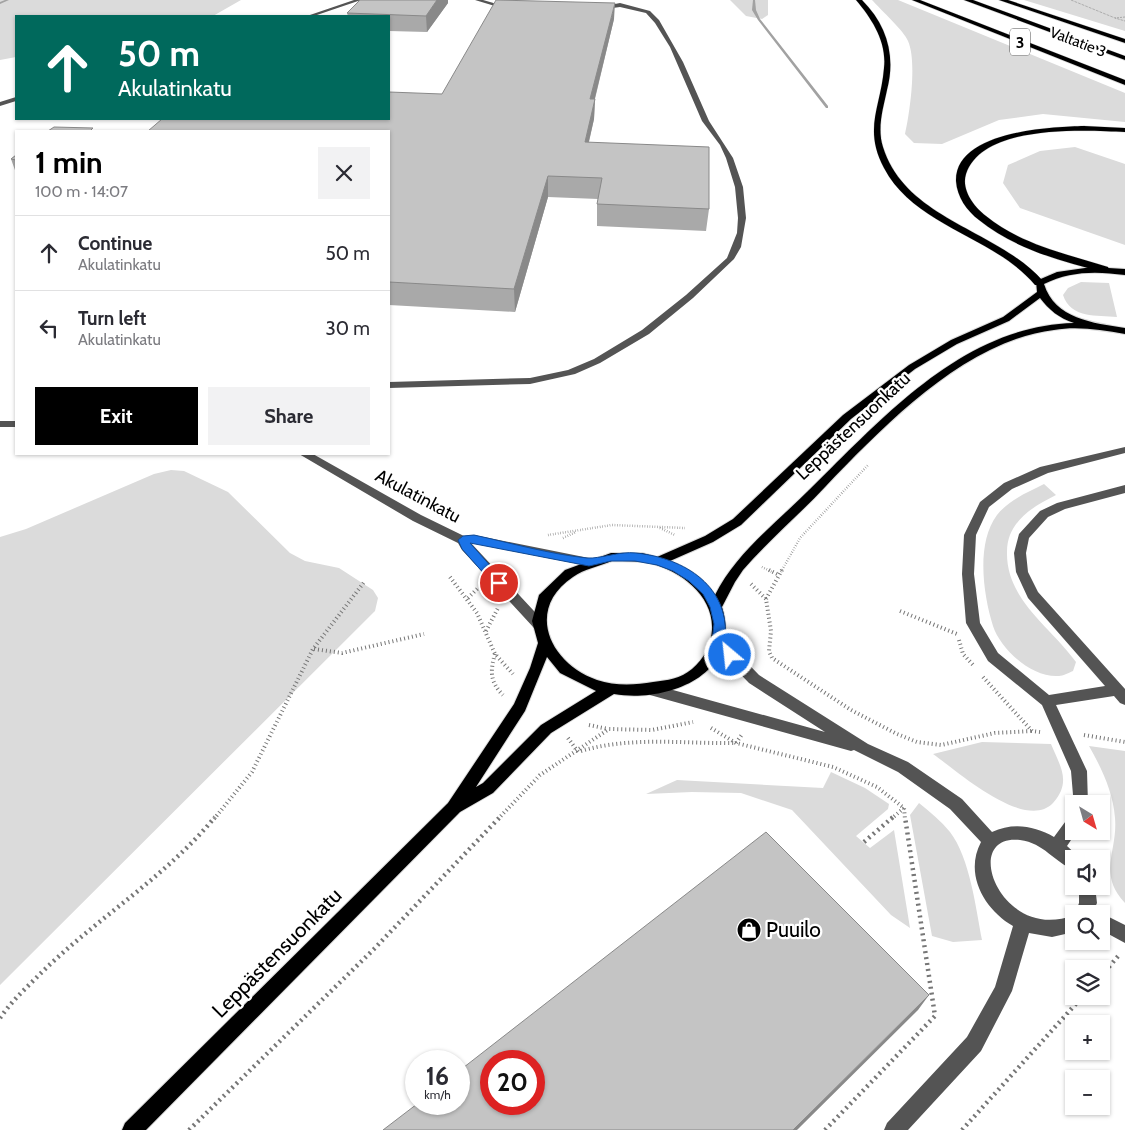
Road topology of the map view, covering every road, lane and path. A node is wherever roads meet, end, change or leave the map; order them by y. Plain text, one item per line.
1 (359, 0) edge
2 (477, 0) edge
3 (858, 0) edge
4 (915, 0) edge
5 (966, 0) edge
6 (1002, 0) edge
7 (1070, 0) edge
8 (520, 9) edge
9 (587, 10) edge
10 (313, 15) edge
11 (1125, 17) edge
12 (1115, 18) junction
13 (1125, 21) edge
14 (1125, 41) edge
15 (1125, 58) edge
16 (1125, 83) edge
17 (15, 99) edge
18 (0, 104) edge
19 (1125, 130) edge
20 (1104, 269) junction
21 (1125, 272) edge
22 (1040, 288) junction
23 (1088, 325) junction
24 (1125, 331) edge
25 (390, 385) edge
26 (0, 424) edge
27 (15, 424) edge
28 (1125, 450) edge
29 (306, 455) edge
30 (870, 463) dead end
31 (1125, 490) edge
32 (463, 540) junction
33 (699, 544) junction
34 (538, 553) junction
35 (659, 561) junction
36 (589, 562) junction
37 (737, 572) junction
38 (450, 577) dead end
39 (365, 581) dead end
40 (506, 590) junction
41 (766, 599) junction
42 (716, 606) junction
43 (539, 624) junction
44 (486, 631) junction
45 (424, 634) dead end
46 (718, 642) junction
47 (544, 644) junction
48 (313, 649) junction
49 (528, 689) junction
50 (609, 690) junction
51 (655, 691) junction
52 (1120, 694) edge
53 (1047, 701) junction
54 (565, 716) junction
55 (695, 721) dead end
56 (701, 724) dead end
57 (707, 726) dead end
58 (609, 729) dead end
59 (1032, 731) dead end
60 (736, 743) junction
61 (863, 748) junction
62 (1080, 795) edge
63 (454, 808) junction
64 (904, 808) junction
65 (1065, 836) edge
66 (864, 842) dead end
67 (991, 842) junction
68 (1057, 847) junction
69 (1065, 854) edge
70 (1023, 923) junction
71 (1110, 926) edge
72 (1065, 928) edge
73 (1125, 934) edge
74 (1125, 948) edge
75 (1110, 966) edge
76 (1075, 1005) edge
77 (0, 1018) edge
78 (132, 1130) edge
79 (189, 1130) edge
80 (825, 1130) edge
81 (894, 1130) edge
82 (962, 1130) edge

1 - 10 street
2 - 8 street
3 - 22 highway
4 - 16 highway, 3
5 - 15 highway, Valtatie 3 / 3
6 - 14 highway
7 - 12 path
9 - 25 street
11 - 12 path
12 - 13 path
17 - 18 street
19 - 20 highway
20 - 21 main road, Leppästensuonkatu
20 - 22 main road, Leppästensuonkatu
22 - 23 main road
22 - 33 main road, Leppästensuonkatu
23 - 24 main road
23 - 37 main road, Leppästensuonkatu
26 - 27 street
28 - 53 street
29 - 32 street, Akulatinkatu
30 - 41 path
31 - 52 street
32 - 34 street, Akulatinkatu
32 - 40 street, Akulatinkatu
33 - 34 path
33 - 35 main road, Leppästensuonkatu
34 - 36 street, Akulatinkatu
35 - 36 main road
35 - 42 main road
36 - 43 main road
37 - 41 path
37 - 42 main road, Leppästensuonkatu
38 - 44 path
39 - 48 path
40 - 43 street, Akulatinkatu
40 - 44 path
41 - 59 path
42 - 46 main road
43 - 47 main road
44 - 49 path
45 - 48 path
46 - 51 main road
46 - 61 street
47 - 49 main road, Leppästensuonkatu
47 - 50 main road
48 - 77 path
49 - 63 main road, Leppästensuonkatu
50 - 51 main road
50 - 54 main road, Leppästensuonkatu
51 - 61 street
52 - 53 street
53 - 62 street
54 - 58 path
54 - 63 main road, Leppästensuonkatu
55 - 56 path
57 - 60 path
60 - 64 path
60 - 79 path
61 - 67 street
63 - 78 main road, Leppästensuonkatu
64 - 66 path
64 - 80 path
65 - 68 street
67 - 68 street
67 - 70 street
68 - 69 street
70 - 72 street
70 - 81 street
71 - 73 street
74 - 75 path
76 - 82 path

